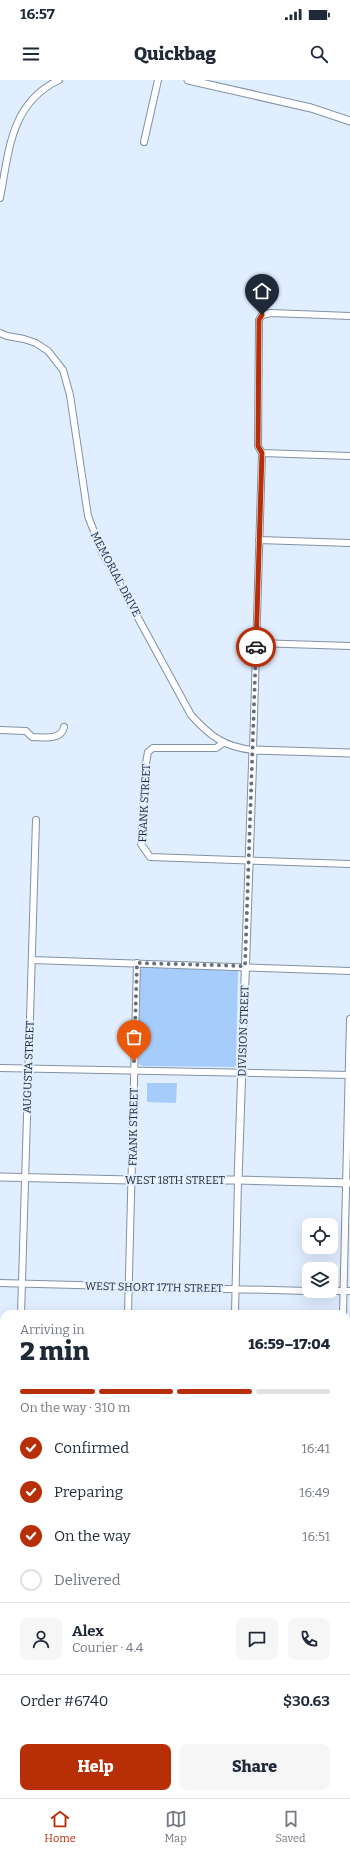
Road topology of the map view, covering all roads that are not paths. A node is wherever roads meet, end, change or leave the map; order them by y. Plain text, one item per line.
1 (59, 80) edge
2 (158, 80) edge
3 (188, 80) edge
4 (350, 121) edge
5 (144, 142) dead end
6 (0, 198) edge
7 (350, 316) edge
8 (2, 335) edge
9 (262, 453) junction
10 (350, 456) edge
11 (259, 540) junction
12 (350, 543) edge
13 (256, 643) junction
14 (350, 646) edge
15 (64, 727) dead end
16 (0, 730) edge
17 (223, 743) junction
18 (253, 750) junction
19 (350, 753) edge
20 (36, 820) dead end
21 (248, 860) junction
22 (350, 864) edge
23 (32, 960) junction
24 (137, 963) junction
25 (245, 966) junction
26 (350, 971) edge
27 (350, 1019) edge
28 (0, 1068) edge
29 (28, 1068) junction
30 (134, 1071) junction
31 (241, 1073) junction
32 (349, 1075) edge
33 (0, 1177) edge
34 (25, 1177) junction
35 (131, 1180) junction
36 (238, 1180) junction
37 (347, 1183) edge
38 (0, 1283) edge
39 (22, 1284) junction
40 (129, 1286) junction
41 (235, 1289) junction
42 (302, 1290) edge
43 (338, 1291) edge
44 (343, 1291) junction
45 (350, 1291) edge
46 (21, 1310) edge
47 (128, 1310) edge
48 (235, 1310) edge
49 (343, 1310) edge

1 - 6 street
2 - 5 street
3 - 4 street
7 - 9 street, DIVISION STREET
8 - 17 street, MEMORIAL DRIVE
9 - 10 street
9 - 11 street, DIVISION STREET
11 - 12 street
11 - 13 street, DIVISION STREET
13 - 14 street
13 - 18 street, DIVISION STREET
15 - 16 street
17 - 18 street, MEMORIAL DRIVE
17 - 21 street, FRANK STREET
18 - 19 street
18 - 21 street, DIVISION STREET
20 - 23 street, AUGUSTA STREET
21 - 22 street
21 - 25 street, DIVISION STREET
23 - 24 street
23 - 29 street, AUGUSTA STREET
24 - 25 street
24 - 30 street, FRANK STREET
25 - 26 street
25 - 31 street, DIVISION STREET
27 - 32 street
28 - 29 street
29 - 30 street
29 - 34 street, AUGUSTA STREET
30 - 31 street
30 - 35 street, FRANK STREET
31 - 32 street
31 - 36 street, DIVISION STREET
32 - 37 street
33 - 34 street, WEST 18TH STREET
34 - 35 street, WEST 18TH STREET
34 - 39 street, AUGUSTA STREET
35 - 36 street, WEST 18TH STREET
35 - 40 street, FRANK STREET
36 - 37 street, WEST 18TH STREET
36 - 41 street, DIVISION STREET
37 - 44 street
38 - 39 street, WEST SHORT 17TH STREET
39 - 40 street, WEST SHORT 17TH STREET
39 - 46 street, AUGUSTA STREET
40 - 41 street, WEST SHORT 17TH STREET
40 - 47 street, FRANK STREET
41 - 42 street, WEST SHORT 17TH STREET
41 - 48 street, DIVISION STREET
43 - 44 street
44 - 45 street
44 - 49 street

